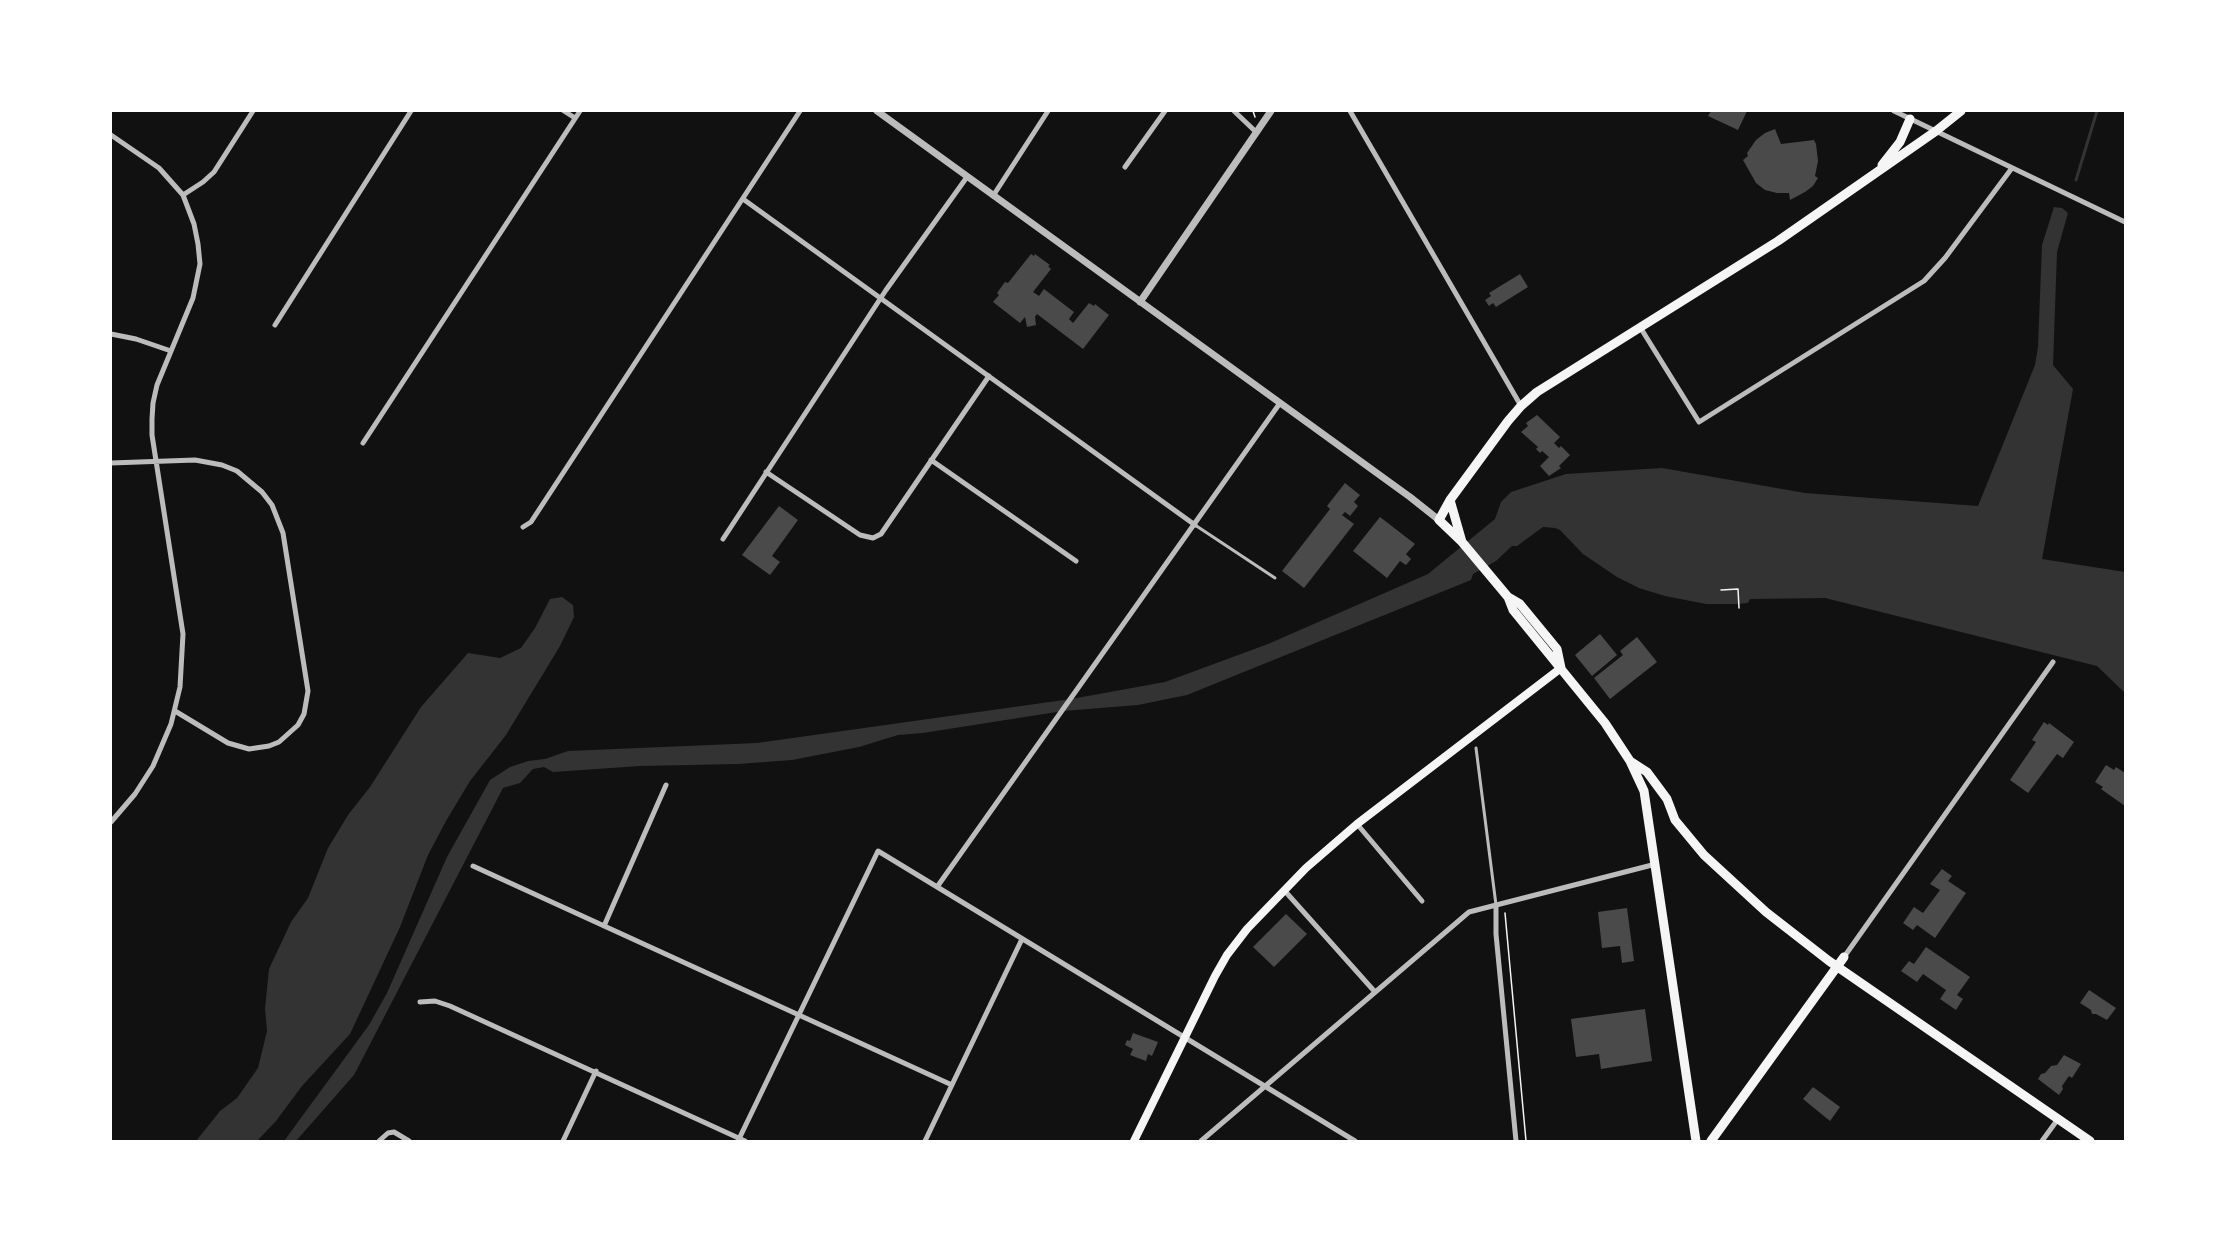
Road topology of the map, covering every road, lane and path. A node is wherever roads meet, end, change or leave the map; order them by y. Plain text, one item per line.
1 (253, 111) edge
2 (411, 111) edge
3 (564, 111) edge
4 (580, 111) edge
5 (800, 111) edge
6 (877, 111) edge
7 (1048, 111) edge
8 (1165, 111) edge
9 (1233, 111) edge
10 (1252, 111) edge
11 (1271, 111) edge
12 (1350, 111) edge
13 (1894, 111) edge
14 (1961, 111) edge
15 (1255, 117) dead end
16 (575, 118) junction
17 (1910, 119) junction
18 (1936, 131) junction
19 (1256, 132) junction
20 (111, 135) edge
21 (1125, 166) dead end
22 (2012, 168) junction
23 (1878, 172) junction
24 (968, 177) junction
25 (183, 195) junction
26 (993, 196) junction
27 (742, 199) junction
28 (2125, 222) edge
29 (881, 298) junction
30 (1140, 302) junction
31 (275, 325) dead end
32 (1640, 327) junction
33 (111, 334) edge
34 (171, 351) junction
35 (989, 376) junction
36 (1280, 404) junction
37 (1521, 406) junction
38 (363, 443) dead end
39 (931, 460) junction
40 (156, 461) junction
41 (111, 463) edge
42 (766, 472) junction
43 (1450, 500) junction
44 (1439, 519) junction
45 (1195, 525) junction
46 (523, 527) dead end
47 (723, 539) dead end
48 (1462, 542) junction
49 (1077, 561) dead end
50 (1275, 578) dead end
51 (1721, 590) dead end
52 (1739, 608) dead end
53 (2053, 662) dead end
54 (1562, 668) junction
55 (175, 711) junction
56 (1476, 748) dead end
57 (1630, 760) junction
58 (666, 785) dead end
59 (111, 822) edge
60 (1357, 824) junction
61 (1656, 864) junction
62 (473, 866) dead end
63 (937, 887) junction
64 (1284, 890) junction
65 (1422, 901) dead end
66 (1496, 905) junction
67 (1505, 913) dead end
68 (604, 926) junction
69 (1022, 939) junction
70 (1844, 957) joint
71 (1837, 966) junction
72 (1375, 992) junction
73 (420, 1002) dead end
74 (798, 1014) junction
75 (1183, 1037) junction
76 (596, 1071) junction
77 (952, 1085) junction
78 (1265, 1087) junction
79 (2058, 1119) junction
80 (741, 1140) edge
81 (379, 1141) edge
82 (409, 1141) edge
83 (563, 1141) edge
84 (926, 1141) edge
85 (1134, 1141) edge
86 (1201, 1141) edge
87 (1355, 1141) edge
88 (1516, 1141) edge
89 (1526, 1141) edge
90 (1696, 1141) edge
91 (1712, 1141) edge
92 (2042, 1141) edge
93 (2091, 1141) edge

1 - 25 street
2 - 31 street
3 - 16 street
4 - 16 street
5 - 27 street
6 - 24 street
7 - 26 street
8 - 21 street
9 - 19 street
10 - 15 path
11 - 19 street
12 - 37 street
13 - 17 street
14 - 18 main road
16 - 38 street
17 - 18 street
17 - 23 main road
18 - 22 street
18 - 23 main road
19 - 30 street
20 - 25 street
22 - 28 street
22 - 32 street
23 - 32 main road
24 - 26 street
24 - 29 street
25 - 34 street
26 - 30 street
27 - 29 street
27 - 46 street
29 - 35 street
29 - 42 street
30 - 36 street
32 - 37 main road
33 - 34 street
34 - 40 street
35 - 39 street
35 - 45 street
36 - 44 street
36 - 45 street
37 - 43 main road
39 - 42 street
39 - 49 street
40 - 41 street
40 - 55 street
40 - 55 street
42 - 47 street
43 - 44 main road
43 - 48 main road
44 - 48 main road
45 - 50 lane
45 - 63 street
48 - 54 main road
51 - 52 path
53 - 70 street
54 - 57 main road
54 - 60 main road
55 - 59 street
56 - 66 lane
57 - 61 main road
57 - 71 main road
58 - 68 street
60 - 64 main road
60 - 65 street
61 - 66 street
61 - 90 main road
62 - 68 street
63 - 69 street
63 - 74 street
64 - 72 street
64 - 75 main road
66 - 72 street
66 - 88 street
67 - 89 path
68 - 74 street
69 - 75 street
69 - 77 street
70 - 71 main road
71 - 79 main road
71 - 91 main road
72 - 78 street
73 - 76 street
74 - 77 street
74 - 80 street
75 - 78 street
75 - 85 main road
76 - 80 street
76 - 83 street
77 - 84 street
78 - 86 street
78 - 87 street
79 - 92 street
79 - 93 main road
81 - 82 street

